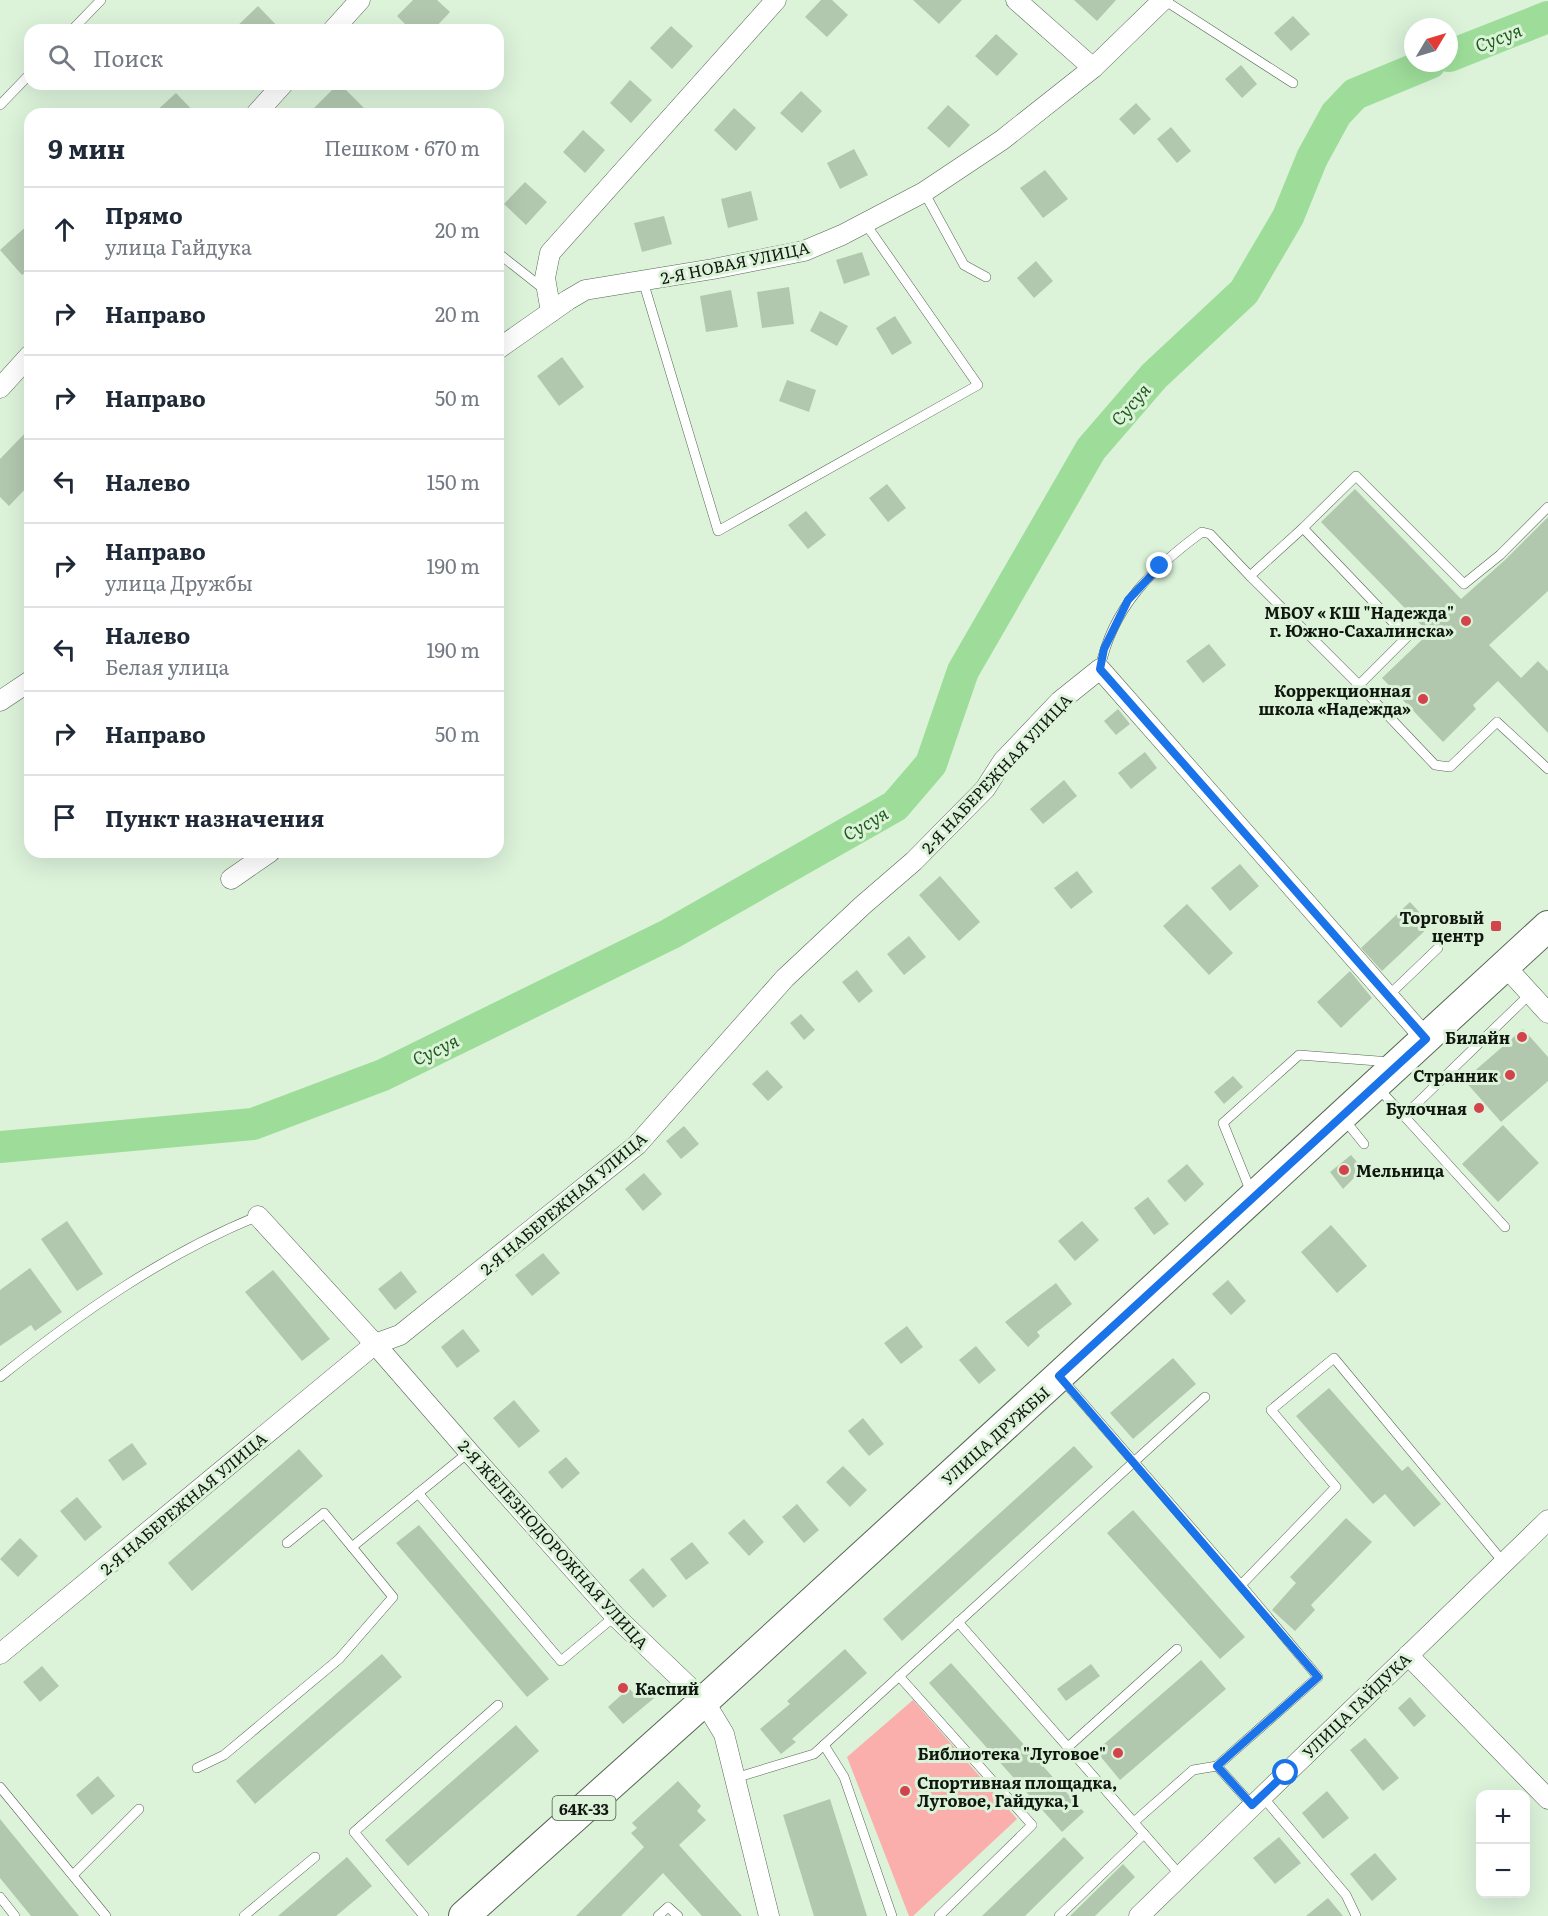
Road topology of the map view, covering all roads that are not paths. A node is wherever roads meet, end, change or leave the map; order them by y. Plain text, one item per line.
1 (101, 0) edge
2 (360, 0) edge
3 (776, 0) edge
4 (1016, 0) edge
5 (1163, 0) edge
6 (78, 24) edge
7 (338, 24) edge
8 (1094, 68) junction
9 (24, 80) edge
10 (1293, 83) dead end
11 (278, 90) edge
12 (0, 105) edge
13 (261, 108) edge
14 (924, 192) junction
15 (865, 223) junction
16 (504, 258) edge
17 (986, 277) dead end
18 (643, 281) junction
19 (547, 291) junction
20 (551, 312) junction
21 (504, 345) edge
22 (24, 362) edge
23 (0, 388) edge
24 (1548, 507) edge
25 (1303, 528) junction
26 (1250, 576) junction
27 (1100, 669) junction
28 (24, 685) edge
29 (1359, 685) junction
30 (0, 701) edge
31 (1548, 769) edge
32 (261, 858) edge
33 (231, 879) dead end
34 (1548, 926) edge
35 (1438, 948) dead end
36 (1506, 966) junction
37 (1529, 995) junction
38 (1388, 996) junction
39 (1548, 1014) edge
40 (1426, 1039) junction
41 (1400, 1063) junction
42 (1376, 1085) junction
43 (1404, 1116) junction
44 (1342, 1117) junction
45 (1364, 1144) dead end
46 (1253, 1198) junction
47 (258, 1216) joint
48 (1505, 1227) dead end
49 (375, 1344) junction
50 (1059, 1376) junction
51 (0, 1377) edge
52 (1205, 1397) dead end
53 (469, 1452) junction
54 (1134, 1461) junction
55 (418, 1493) junction
56 (1548, 1520) edge
57 (287, 1543) dead end
58 (352, 1547) junction
59 (1504, 1563) junction
60 (1241, 1585) junction
61 (615, 1616) junction
62 (958, 1622) junction
63 (1177, 1649) dead end
64 (0, 1654) edge
65 (1408, 1655) junction
66 (899, 1676) junction
67 (704, 1701) junction
68 (498, 1705) dead end
69 (824, 1745) junction
70 (1068, 1747) junction
71 (1217, 1766) junction
72 (197, 1768) dead end
73 (735, 1778) junction
74 (0, 1787) edge
75 (1548, 1798) edge
76 (1257, 1801) junction
77 (139, 1809) dead end
78 (1134, 1822) junction
79 (1144, 1834) junction
80 (315, 1857) dead end
81 (73, 1875) junction
82 (1180, 1875) junction
83 (0, 1897) edge
84 (474, 1913) edge
85 (15, 1916) edge
86 (106, 1916) edge
87 (244, 1916) edge
88 (424, 1916) edge
89 (658, 1916) edge
90 (678, 1916) edge
91 (769, 1916) edge
92 (892, 1916) edge
93 (939, 1916) edge
94 (1059, 1916) edge
95 (1139, 1916) edge
96 (1356, 1916) edge

1 - 6 lane
2 - 7 street
3 - 19 street
4 - 8 street
5 - 8 street, 2-Я НОВАЯ УЛИЦА
5 - 10 lane
8 - 14 street, 2-Я НОВАЯ УЛИЦА
9 - 12 lane
11 - 13 street
14 - 15 street, 2-Я НОВАЯ УЛИЦА
14 - 17 lane
15 - 18 street, 2-Я НОВАЯ УЛИЦА
15 - 18 lane
16 - 19 lane
18 - 20 street, 2-Я НОВАЯ УЛИЦА
19 - 20 street
20 - 21 street, 2-Я НОВАЯ УЛИЦА
22 - 23 street
24 - 25 lane
25 - 26 lane
25 - 29 lane
26 - 27 lane
26 - 29 lane
27 - 38 street
27 - 49 street, 2-Я НАБЕРЕЖНАЯ УЛИЦА
28 - 30 street
29 - 31 lane
32 - 33 street
34 - 36 main road, УЛИЦА ДРУЖБЫ / 64К-33
35 - 38 lane
36 - 37 street
36 - 40 main road, УЛИЦА ДРУЖБЫ / 64К-33
37 - 39 street
37 - 43 lane
38 - 40 street
40 - 41 main road, УЛИЦА ДРУЖБЫ / 64К-33
41 - 42 main road, УЛИЦА ДРУЖБЫ / 64К-33
41 - 46 lane
42 - 43 lane
42 - 44 main road, УЛИЦА ДРУЖБЫ / 64К-33
43 - 48 lane
44 - 45 lane
44 - 46 main road, УЛИЦА ДРУЖБЫ / 64К-33
46 - 50 main road, УЛИЦА ДРУЖБЫ / 64К-33
47 - 49 street, 2-Я ЖЕЛЕЗНОДОРОЖНАЯ УЛИЦА
47 - 51 lane
49 - 53 street, 2-Я ЖЕЛЕЗНОДОРОЖНАЯ УЛИЦА
49 - 64 street, 2-Я НАБЕРЕЖНАЯ УЛИЦА
50 - 54 lane
50 - 67 main road, УЛИЦА ДРУЖБЫ / 64К-33
52 - 54 lane
53 - 55 lane
53 - 61 street, 2-Я ЖЕЛЕЗНОДОРОЖНАЯ УЛИЦА
54 - 60 lane
54 - 62 lane
55 - 58 lane
55 - 61 lane
56 - 59 street, УЛИЦА ГАЙДУКА
57 - 58 lane
58 - 72 lane
59 - 60 lane
59 - 65 street, УЛИЦА ГАЙДУКА
60 - 71 lane
61 - 67 street, 2-Я ЖЕЛЕЗНОДОРОЖНАЯ УЛИЦА
62 - 66 lane
62 - 70 lane
63 - 70 lane
65 - 75 street
65 - 76 street, УЛИЦА ГАЙДУКА
66 - 69 lane
66 - 93 lane
67 - 73 street, 2-Я ЖЕЛЕЗНОДОРОЖНАЯ УЛИЦА
67 - 84 main road, УЛИЦА ДРУЖБЫ / 64К-33
68 - 88 lane
69 - 73 lane
69 - 92 lane
70 - 78 lane
71 - 76 lane
71 - 78 lane
73 - 91 street, 2-Я ЖЕЛЕЗНОДОРОЖНАЯ УЛИЦА
74 - 81 lane
76 - 82 street, УЛИЦА ГАЙДУКА
76 - 96 lane
77 - 81 lane
78 - 79 lane
79 - 82 lane
79 - 94 lane
80 - 87 lane
81 - 86 lane
82 - 95 street, УЛИЦА ГАЙДУКА
83 - 85 lane
89 - 90 lane

